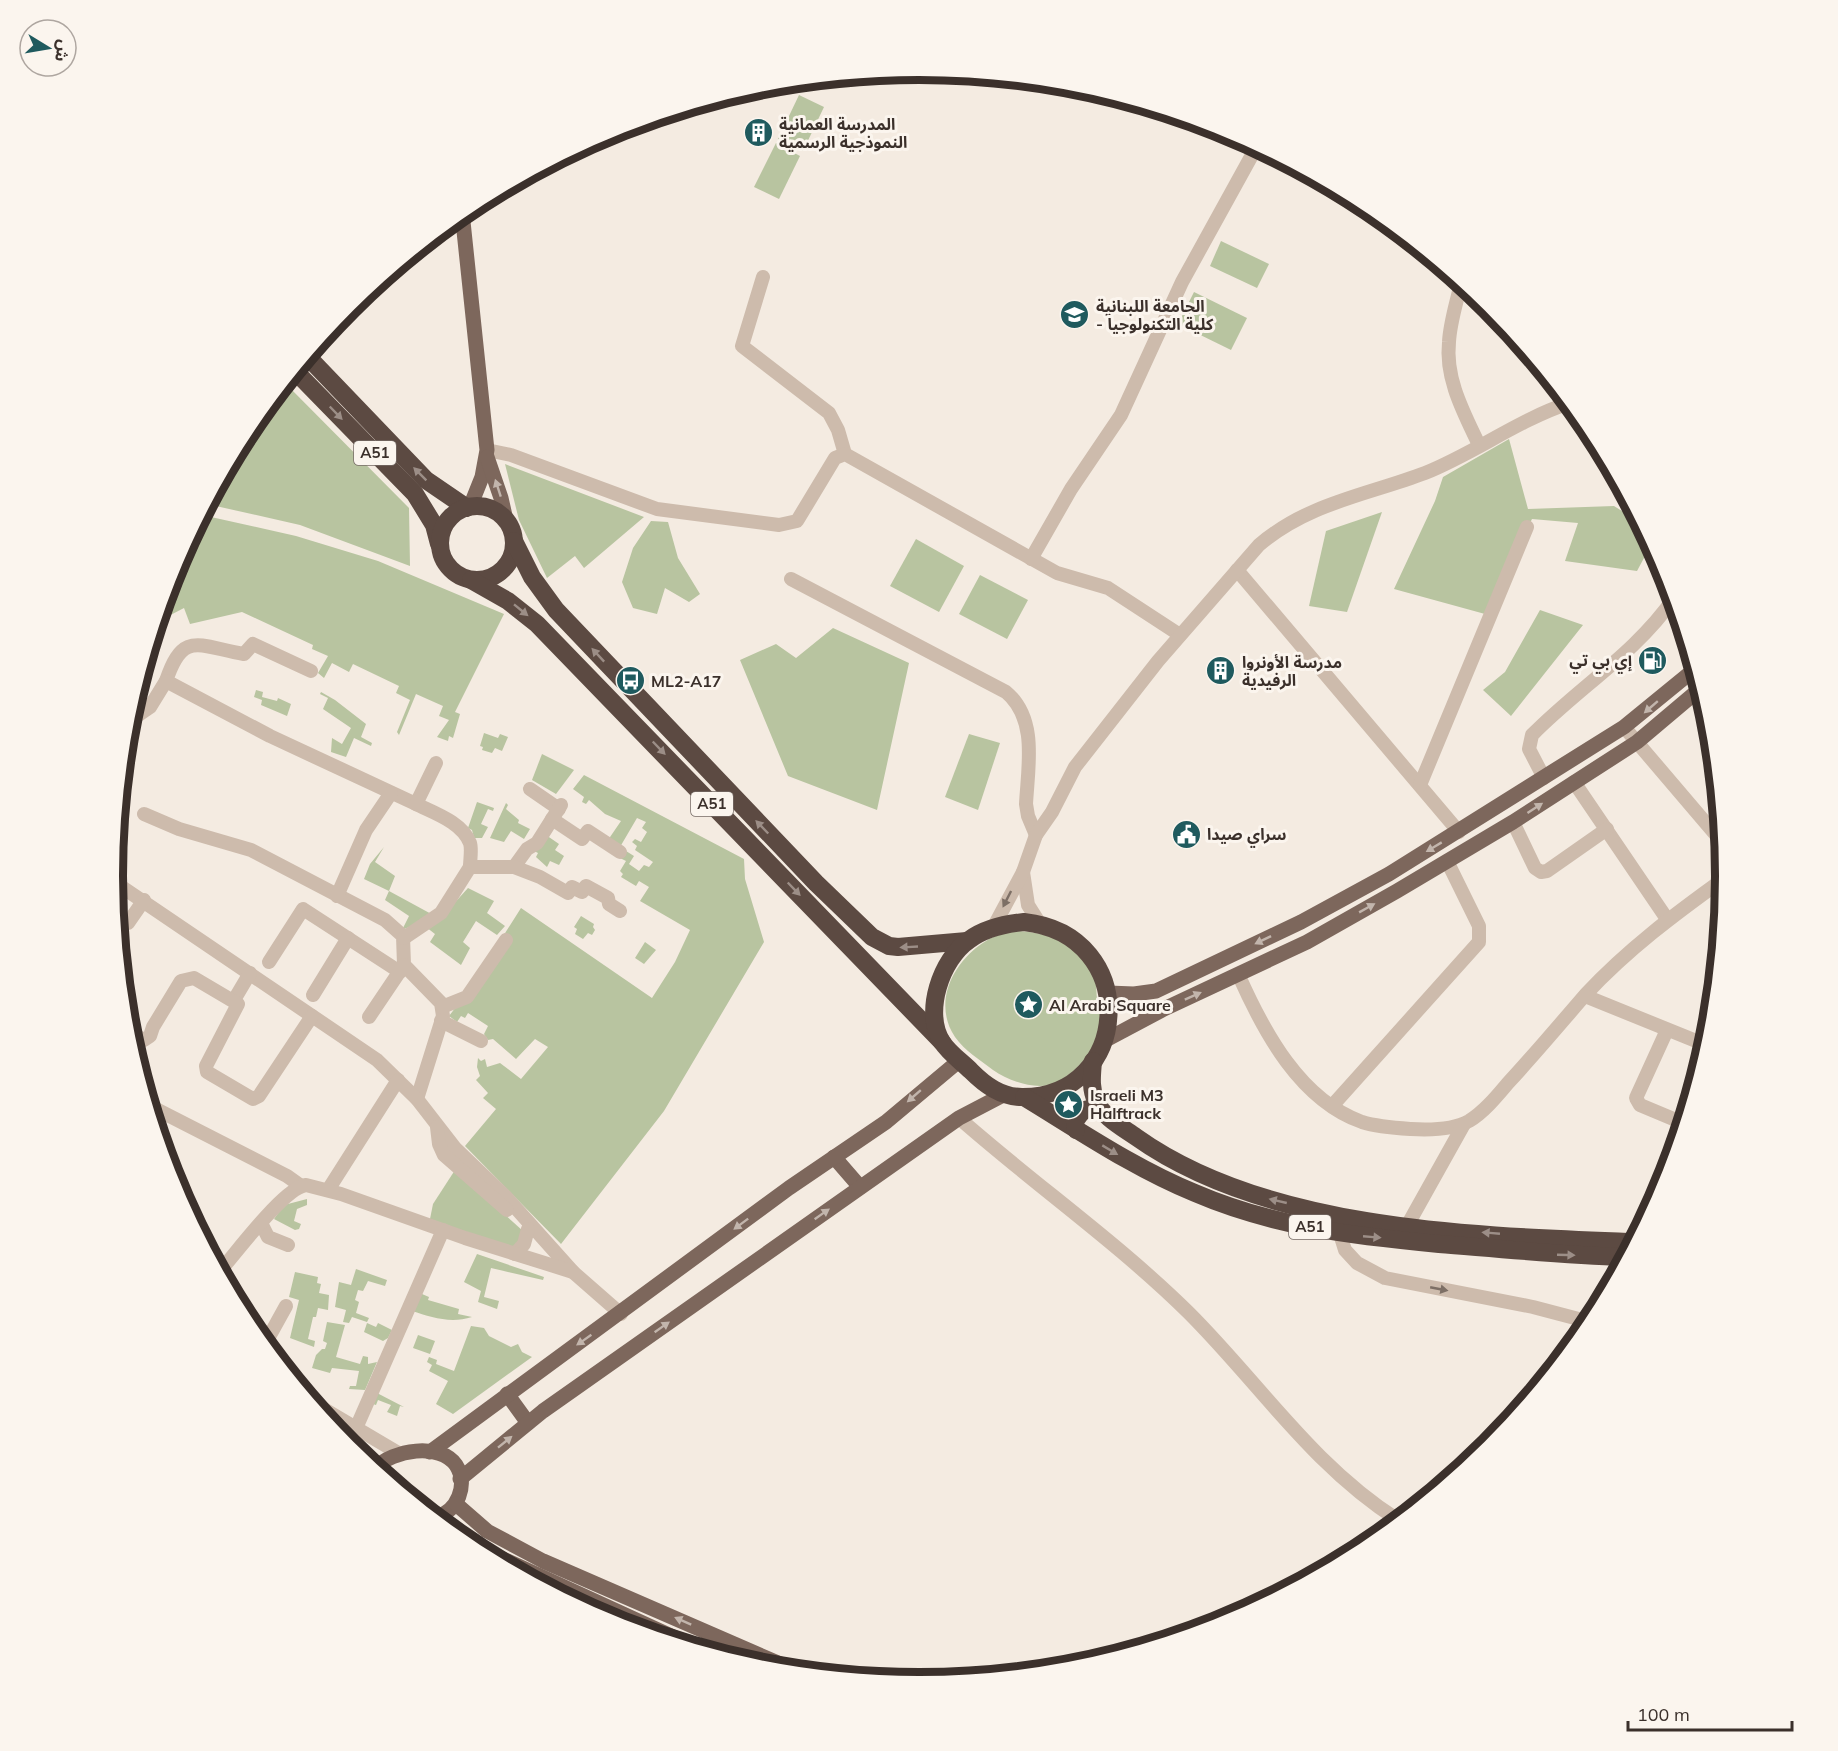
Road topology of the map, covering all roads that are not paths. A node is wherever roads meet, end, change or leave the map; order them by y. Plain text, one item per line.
1 (1253, 154) edge
2 (463, 224) edge
3 (763, 277) dead end
4 (1459, 291) edge
5 (312, 361) edge
6 (300, 376) edge
7 (1561, 405) edge
8 (1479, 445) junction
9 (487, 453) junction
10 (845, 454) junction
11 (469, 507) junction
12 (506, 520) junction
13 (1527, 527) dead end
14 (514, 541) junction
15 (439, 544) junction
16 (1031, 559) junction
17 (1237, 570) junction
18 (790, 579) dead end
19 (471, 580) junction
20 (1668, 607) edge
21 (1180, 635) junction
22 (311, 671) dead end
23 (1689, 674) edge
24 (166, 681) junction
25 (1694, 694) edge
26 (139, 714) edge
27 (1624, 727) junction
28 (1637, 742) junction
29 (436, 763) dead end
30 (1544, 778) junction
31 (1574, 782) junction
32 (1420, 785) junction
33 (530, 789) dead end
34 (391, 793) junction
35 (416, 804) junction
36 (557, 811) junction
37 (144, 814) dead end
38 (1513, 822) junction
39 (1606, 829) junction
40 (1459, 832) junction
41 (1713, 832) edge
42 (1036, 835) junction
43 (620, 852) dead end
44 (1447, 861) junction
45 (470, 867) junction
46 (514, 867) junction
47 (1023, 872) junction
48 (1715, 886) edge
49 (123, 887) edge
50 (338, 896) junction
51 (144, 900) junction
52 (1332, 905) junction
53 (620, 911) dead end
54 (125, 920) edge
55 (1667, 920) junction
56 (1342, 923) junction
57 (1040, 924) junction
58 (993, 928) junction
59 (348, 938) junction
60 (404, 938) junction
61 (506, 940) dead end
62 (967, 941) junction
63 (269, 962) dead end
64 (402, 969) junction
65 (250, 973) junction
66 (1239, 976) junction
67 (1108, 993) junction
68 (313, 995) dead end
69 (1585, 996) junction
70 (234, 1000) junction
71 (442, 1014) junction
72 (312, 1016) junction
73 (369, 1017) dead end
74 (1667, 1030) junction
75 (140, 1038) edge
76 (481, 1041) dead end
77 (1104, 1041) junction
78 (942, 1042) junction
79 (1697, 1042) edge
80 (960, 1060) junction
81 (1093, 1061) junction
82 (398, 1080) junction
83 (1003, 1095) junction
84 (1024, 1097) junction
85 (417, 1100) junction
86 (1332, 1106) junction
87 (1100, 1109) junction
88 (159, 1110) edge
89 (959, 1118) junction
90 (1676, 1120) edge
91 (1464, 1124) junction
92 (437, 1127) junction
93 (1076, 1130) junction
94 (834, 1157) junction
95 (301, 1186) junction
96 (860, 1187) junction
97 (328, 1190) junction
98 (261, 1223) junction
99 (1407, 1226) junction
100 (528, 1229) junction
101 (443, 1230) junction
102 (1340, 1234) junction
103 (1626, 1242) edge
104 (288, 1245) dead end
105 (550, 1249) junction
106 (515, 1254) junction
107 (1617, 1257) edge
108 (225, 1265) edge
109 (573, 1272) junction
110 (286, 1306) dead end
111 (621, 1314) junction
112 (1580, 1319) edge
113 (270, 1336) edge
114 (507, 1394) junction
115 (333, 1413) edge
116 (528, 1423) junction
117 (357, 1426) junction
118 (430, 1452) junction
119 (400, 1454) junction
120 (382, 1463) edge
121 (460, 1479) junction
122 (456, 1504) junction
123 (445, 1515) edge
124 (1392, 1516) edge
125 (487, 1531) junction
126 (478, 1538) edge
127 (557, 1584) edge
128 (627, 1616) edge
129 (759, 1655) edge

1 - 16 street
2 - 9 main road
3 - 10 street
4 - 8 street
11 -> 5 highway, A51
6 -> 15 highway, A51
7 - 8 street
8 - 17 street
9 - 10 street
9 - 11 main road
12 -> 9 main road
10 - 16 street
11 - 12 highway, A51
11 - 15 highway
12 - 14 highway, A51
13 - 32 street
14 - 19 highway
62 -> 14 highway, A51
15 - 19 highway, A51
16 - 21 street
17 - 21 street
17 - 32 street
18 - 42 street
19 -> 78 highway, A51
20 - 30 street
21 - 42 street
22 - 24 street
23 -> 27 main road
24 - 26 street
24 - 34 street
25 - 28 main road
27 - 28 street
27 - 30 main road
28 - 31 main road
28 - 41 street
29 - 35 street
30 - 40 main road
38 -> 31 main road
31 - 39 street
32 - 40 street
33 - 36 street
34 - 35 street
34 - 50 street
35 - 45 street
36 - 43 street
36 - 46 street
37 - 50 street
38 - 39 street
38 - 44 main road
39 - 55 street
40 -> 52 main road
42 - 47 street
56 -> 44 main road
44 - 86 street
45 - 46 street
45 - 60 street
46 - 53 street
47 - 57 street
47 -> 58 street
48 - 55 street
49 - 51 street
50 - 60 street
51 - 54 street
51 - 65 street
52 - 56 main road
52 -> 67 main road
55 - 69 street
56 - 66 main road
57 - 58 highway, A51
57 - 67 highway, A51
58 - 62 highway, A51
59 - 63 street
59 - 64 street
59 - 68 street
60 - 64 street
61 - 71 street
62 - 78 highway, A51
64 - 71 street
64 - 73 street
65 - 70 street
65 - 72 street
77 -> 66 main road
66 - 86 street
67 - 77 highway, A51
69 - 74 street
69 - 91 street
70 - 72 street
70 - 75 street
71 - 76 street
71 - 85 street
72 - 82 street
74 - 79 street
74 - 90 street
77 - 81 highway, A51
78 - 80 highway, A51
80 - 83 highway, A51
80 -> 94 main road
81 - 84 highway, A51
81 - 87 highway, A51
82 - 85 street
82 - 97 street
83 - 84 highway, A51
83 - 89 main road
84 - 93 highway, A51
85 - 92 street
86 - 91 street
87 - 93 highway
99 -> 87 highway, A51
88 - 95 street
89 - 96 main road
89 - 124 street
91 - 99 street
92 - 100 street
92 - 105 street
93 -> 102 highway, A51
94 - 96 main road
94 -> 111 main road
95 - 97 street
95 - 98 street
116 -> 96 main road
97 - 101 street
98 - 104 street
98 - 108 street
103 -> 99 highway, A51
100 - 105 street
100 - 106 street
101 - 106 street
101 - 117 street
102 -> 107 highway, A51
102 -> 112 street
105 - 109 street
106 - 109 street
109 - 111 street
110 - 113 street
111 -> 114 main road
114 - 116 main road
114 - 118 main road
115 - 117 street
121 -> 116 main road
117 - 119 street
118 - 119 main road
118 - 121 main road
119 - 120 main road
121 - 122 main road
122 - 123 main road
122 - 125 main road
125 - 126 main road
129 -> 125 main road
127 - 128 main road

